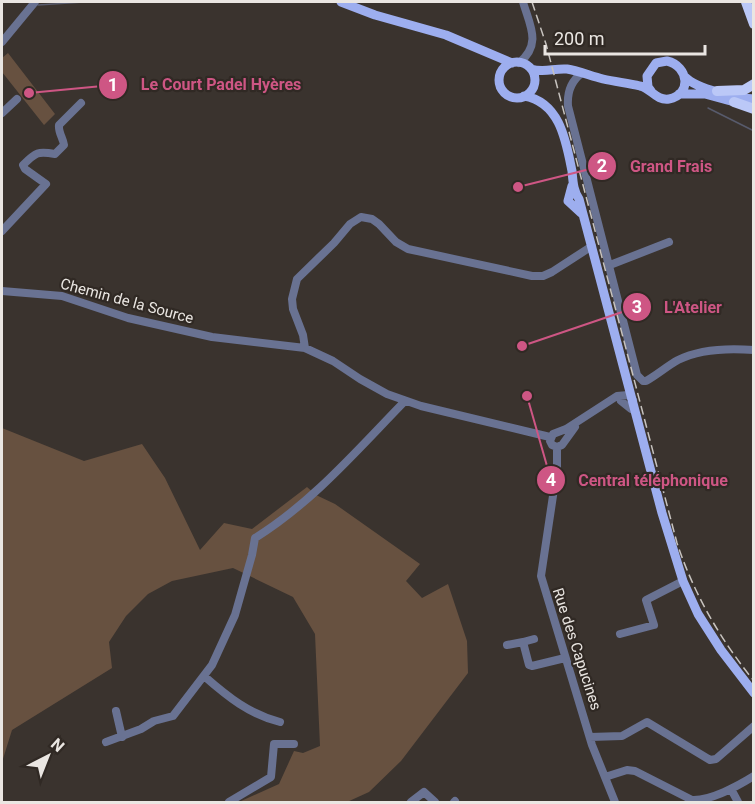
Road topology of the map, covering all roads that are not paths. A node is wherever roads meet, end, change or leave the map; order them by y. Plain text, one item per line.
1 (35, 2) edge
2 (341, 2) edge
3 (523, 2) edge
4 (746, 2) edge
5 (753, 24) edge
6 (2, 42) edge
7 (484, 50) junction
8 (519, 61) junction
9 (530, 68) junction
10 (649, 71) junction
11 (501, 72) junction
12 (545, 72) junction
13 (582, 73) junction
14 (685, 77) junction
15 (620, 83) junction
16 (534, 84) junction
17 (753, 84) edge
18 (651, 91) junction
19 (717, 91) junction
20 (679, 94) junction
21 (524, 96) junction
22 (17, 99) dead end
23 (753, 99) edge
24 (540, 101) junction
25 (734, 102) junction
26 (81, 103) dead end
27 (753, 104) edge
28 (753, 110) edge
29 (2, 113) edge
30 (2, 231) edge
31 (669, 242) dead end
32 (592, 246) junction
33 (610, 265) junction
34 (2, 291) edge
35 (305, 348) junction
36 (753, 350) edge
37 (626, 396) junction
38 (405, 400) junction
39 (553, 435) junction
40 (564, 441) junction
41 (557, 447) junction
42 (683, 581) junction
43 (620, 634) dead end
44 (534, 639) dead end
45 (523, 642) junction
46 (507, 645) dead end
47 (565, 658) junction
48 (204, 676) junction
49 (753, 693) edge
50 (116, 711) dead end
51 (280, 722) dead end
52 (753, 726) edge
53 (122, 736) junction
54 (590, 737) junction
55 (106, 742) dead end
56 (294, 744) dead end
57 (753, 776) edge
58 (607, 781) junction
59 (731, 789) junction
60 (229, 802) edge
61 (411, 802) edge
62 (435, 802) edge
63 (616, 802) edge
64 (738, 802) edge

1 - 6 street
2 - 7 main road
3 - 8 street
4 - 5 highway
7 - 8 main road
7 - 11 main road
8 - 9 main road
8 - 11 main road
9 - 12 main road
9 - 16 main road
10 - 14 main road
10 - 15 main road
10 - 18 main road
11 - 21 main road
12 - 13 main road
12 - 16 main road
13 - 15 main road
13 - 33 street
14 - 19 main road
14 - 20 main road
15 - 18 main road
16 - 21 main road
16 - 24 main road
17 - 19 highway
18 - 20 main road
19 - 23 main road
20 - 25 main road
21 - 24 main road
22 - 29 street
24 - 32 main road
25 - 27 main road
25 - 28 highway
26 - 30 street
31 - 33 street
32 - 35 street
32 - 37 main road
33 - 36 street
34 - 35 street, Chemin de la Source
35 - 38 street, Chemin de la Source
37 - 39 street
37 - 40 street
37 - 42 main road
38 - 39 street, Chemin de la Source
38 - 48 street
39 - 40 street
39 - 41 street
40 - 41 street
41 - 47 street, Rue des Capucines
42 - 43 street
42 - 49 main road
44 - 45 street
45 - 46 street
45 - 47 street
47 - 54 street, Rue des Capucines
48 - 51 street
48 - 53 street
50 - 53 street
52 - 54 street
53 - 55 street
54 - 58 street, Rue des Capucines
56 - 60 street
57 - 59 street
58 - 59 street
58 - 63 street, Rue des Capucines
59 - 64 street
61 - 62 street

